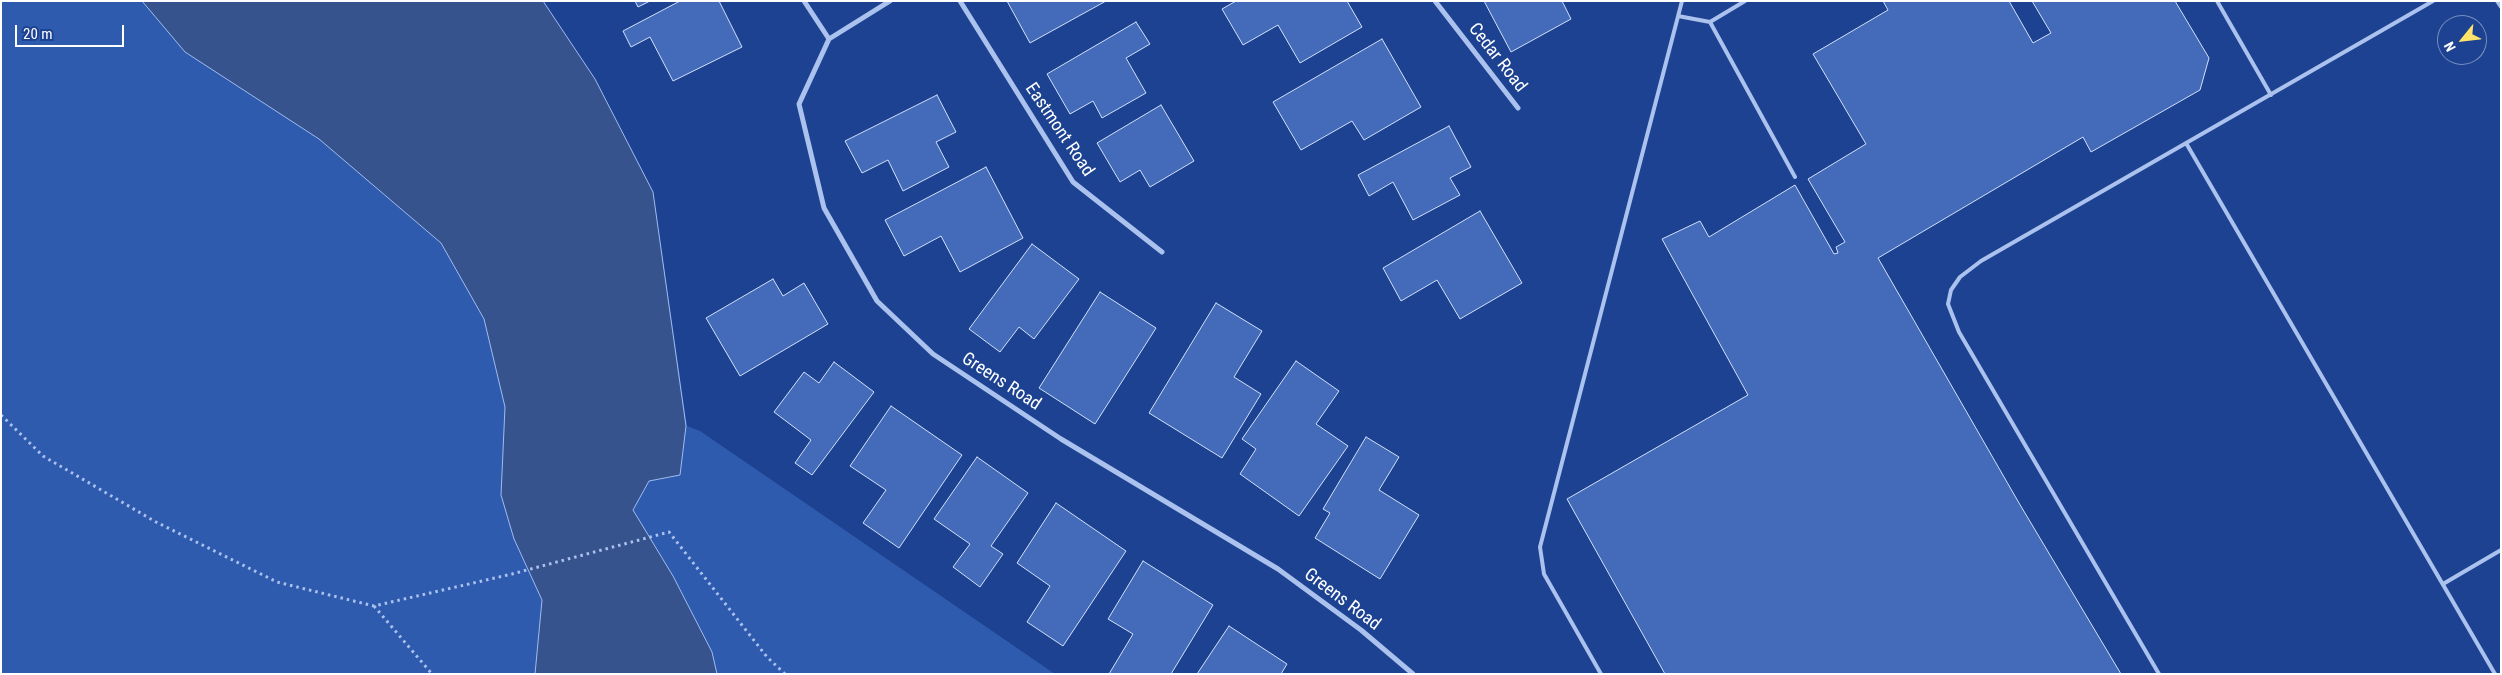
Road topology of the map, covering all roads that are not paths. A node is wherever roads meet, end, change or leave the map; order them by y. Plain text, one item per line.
1 (804, 1) edge
2 (890, 1) edge
3 (960, 1) edge
4 (1436, 1) edge
5 (1682, 1) edge
6 (1745, 1) edge
7 (2217, 1) edge
8 (2433, 1) edge
9 (2497, 1) edge
10 (2501, 7) edge
11 (1678, 16) junction
12 (1710, 22) junction
13 (829, 39) junction
14 (2271, 95) junction
15 (1518, 108) dead end
16 (2186, 143) junction
17 (1795, 176) dead end
18 (1162, 252) dead end
19 (2501, 550) edge
20 (2442, 584) junction
21 (1414, 674) edge
22 (1601, 674) edge
23 (2159, 674) edge
24 (2495, 674) edge

1 - 13 street
2 - 13 street
3 - 18 street, Eastmont Road
4 - 15 street, Cedar Road
5 - 11 lane
6 - 12 lane
7 - 14 lane
8 - 14 lane
9 - 10 lane
11 - 12 lane
11 - 22 lane
12 - 17 lane
13 - 21 street, Greens Road
14 - 16 lane
16 - 20 lane
16 - 23 lane
19 - 20 lane
20 - 24 lane

